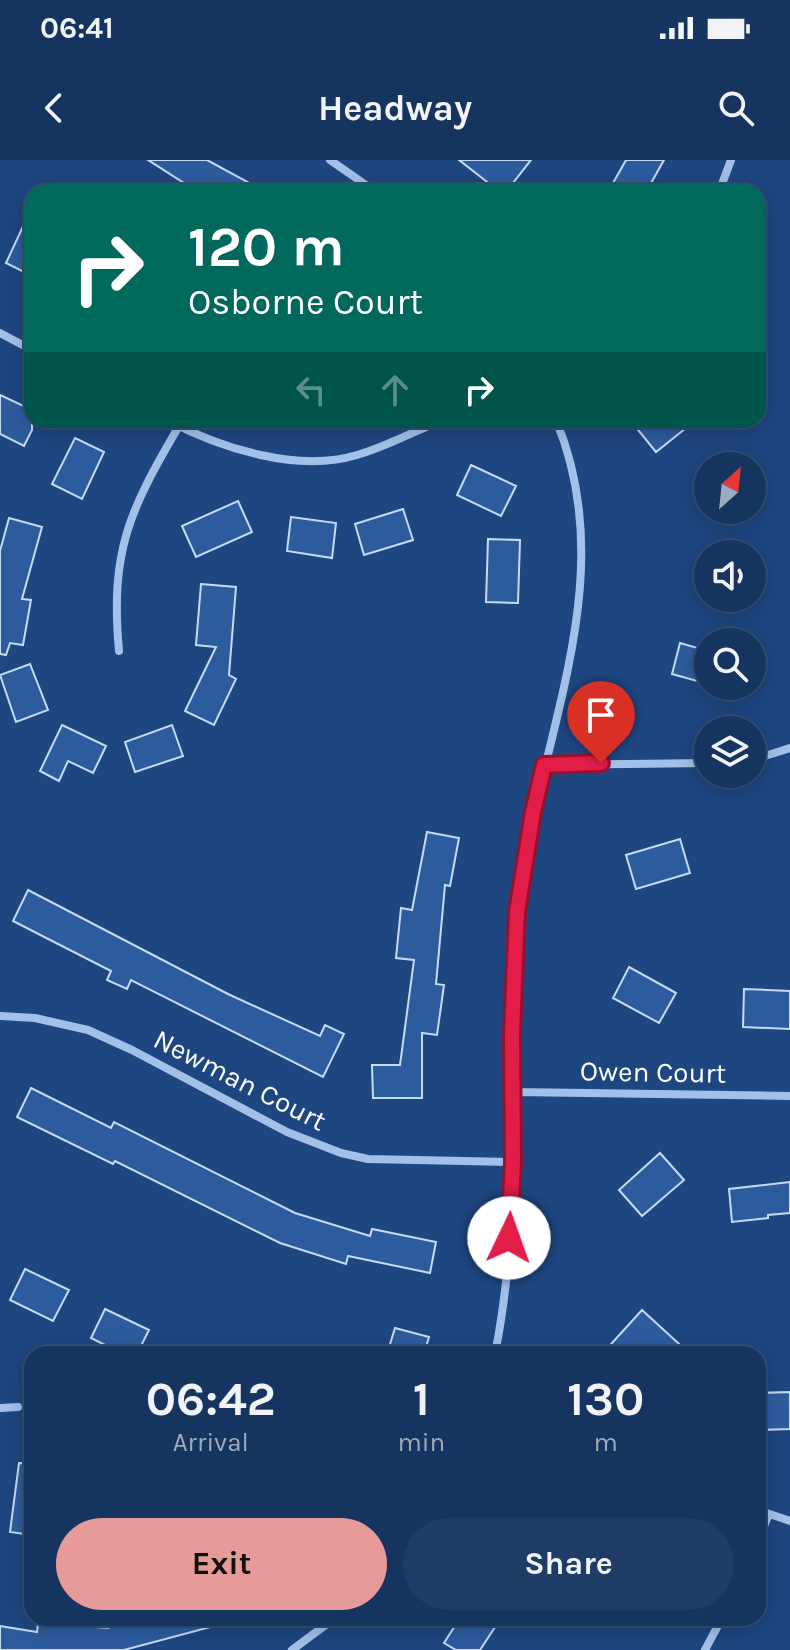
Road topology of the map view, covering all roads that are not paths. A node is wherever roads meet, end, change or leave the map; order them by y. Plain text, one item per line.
1 (330, 160) edge
2 (731, 160) edge
3 (364, 184) edge
4 (722, 184) edge
5 (0, 333) edge
6 (24, 346) edge
7 (178, 428) edge
8 (185, 428) edge
9 (423, 428) edge
10 (559, 428) edge
11 (119, 651) dead end
12 (790, 748) edge
13 (766, 756) edge
14 (694, 763) edge
15 (544, 765) junction
16 (0, 1016) edge
17 (514, 1092) junction
18 (790, 1096) edge
19 (513, 1162) junction
20 (496, 1346) edge
21 (18, 1407) dead end
22 (0, 1408) edge
23 (766, 1513) edge
24 (769, 1514) junction
25 (766, 1521) edge
26 (790, 1521) edge
27 (324, 1626) edge
28 (718, 1626) edge
29 (292, 1650) edge
30 (705, 1650) edge

1 - 3 street
2 - 4 street
5 - 6 street
7 - 11 street
8 - 9 street
10 - 15 street
12 - 13 street
14 - 15 street
15 - 17 street
16 - 19 street, Newman Court
17 - 18 street, Owen Court
17 - 19 street
19 - 20 street
21 - 22 street
23 - 24 street
24 - 25 street
24 - 26 street
27 - 29 street
28 - 30 street

